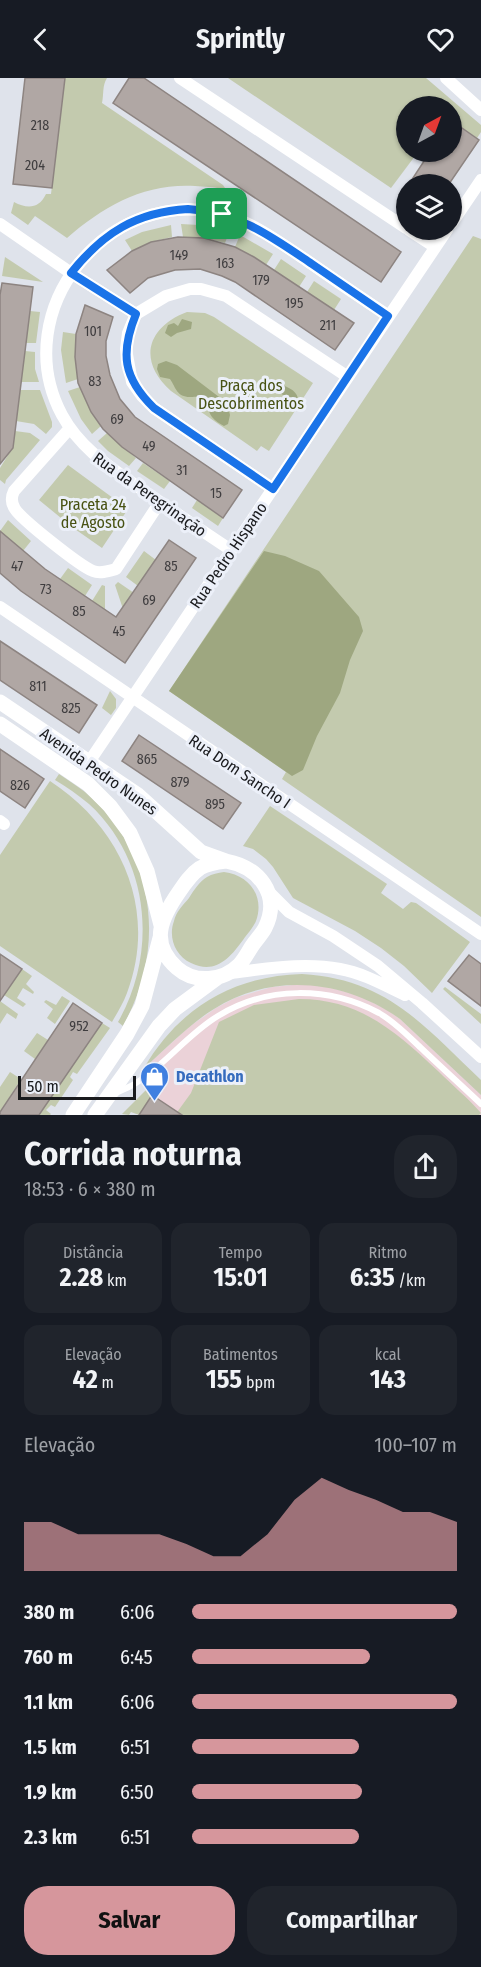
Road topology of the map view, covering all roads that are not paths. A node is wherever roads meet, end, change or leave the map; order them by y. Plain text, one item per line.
1 (180, 78) edge
2 (446, 78) edge
3 (481, 110) edge
4 (481, 180) edge
5 (462, 208) edge
6 (396, 221) edge
7 (0, 224) edge
8 (424, 240) edge
9 (440, 240) edge
10 (435, 247) junction
11 (71, 273) junction
12 (136, 314) junction
13 (388, 316) junction
14 (348, 377) junction
15 (70, 428) junction
16 (273, 489) junction
17 (160, 502) junction
18 (231, 550) junction
19 (0, 607) edge
20 (132, 699) junction
21 (0, 702) edge
22 (0, 724) edge
23 (89, 762) junction
24 (226, 861) junction
25 (267, 890) junction
26 (160, 931) junction
27 (481, 934) edge
28 (223, 975) junction
29 (422, 1003) junction
30 (481, 1057) edge
31 (107, 1097) junction
32 (481, 1104) edge
33 (73, 1115) edge
34 (95, 1115) edge

1 - 6 street
2 - 3 street
4 - 5 street
7 - 11 street
8 - 10 street
9 - 10 street, Rua Pedro Hispano
10 - 13 street, Rua Pedro Hispano
11 - 12 street
11 - 13 street, Rua da Peregrinação
11 - 15 street, Rua da Peregrinação
12 - 14 street
12 - 16 street
13 - 14 street, Rua Pedro Hispano
14 - 16 street, Rua Pedro Hispano
15 - 17 street, Rua da Peregrinação
15 - 17 street
16 - 18 street, Rua Pedro Hispano
17 - 18 street, Rua da Peregrinação
18 - 20 street, Rua Pedro Hispano
19 - 20 street, Rua Dom Sancho I
20 - 23 street, Rua Pedro Hispano
20 - 27 street, Rua Dom Sancho I
21 - 23 street, Avenida Pedro Nunes
22 - 26 street, Avenida Pedro Nunes
23 - 24 street, Avenida Pedro Nunes
24 - 25 street
24 - 26 street
25 - 28 street
25 - 29 street
26 - 28 street
26 - 33 street, Avenida Pedro Nunes
28 - 29 street
28 - 31 street
29 - 30 street
31 - 32 lane
31 - 34 street

